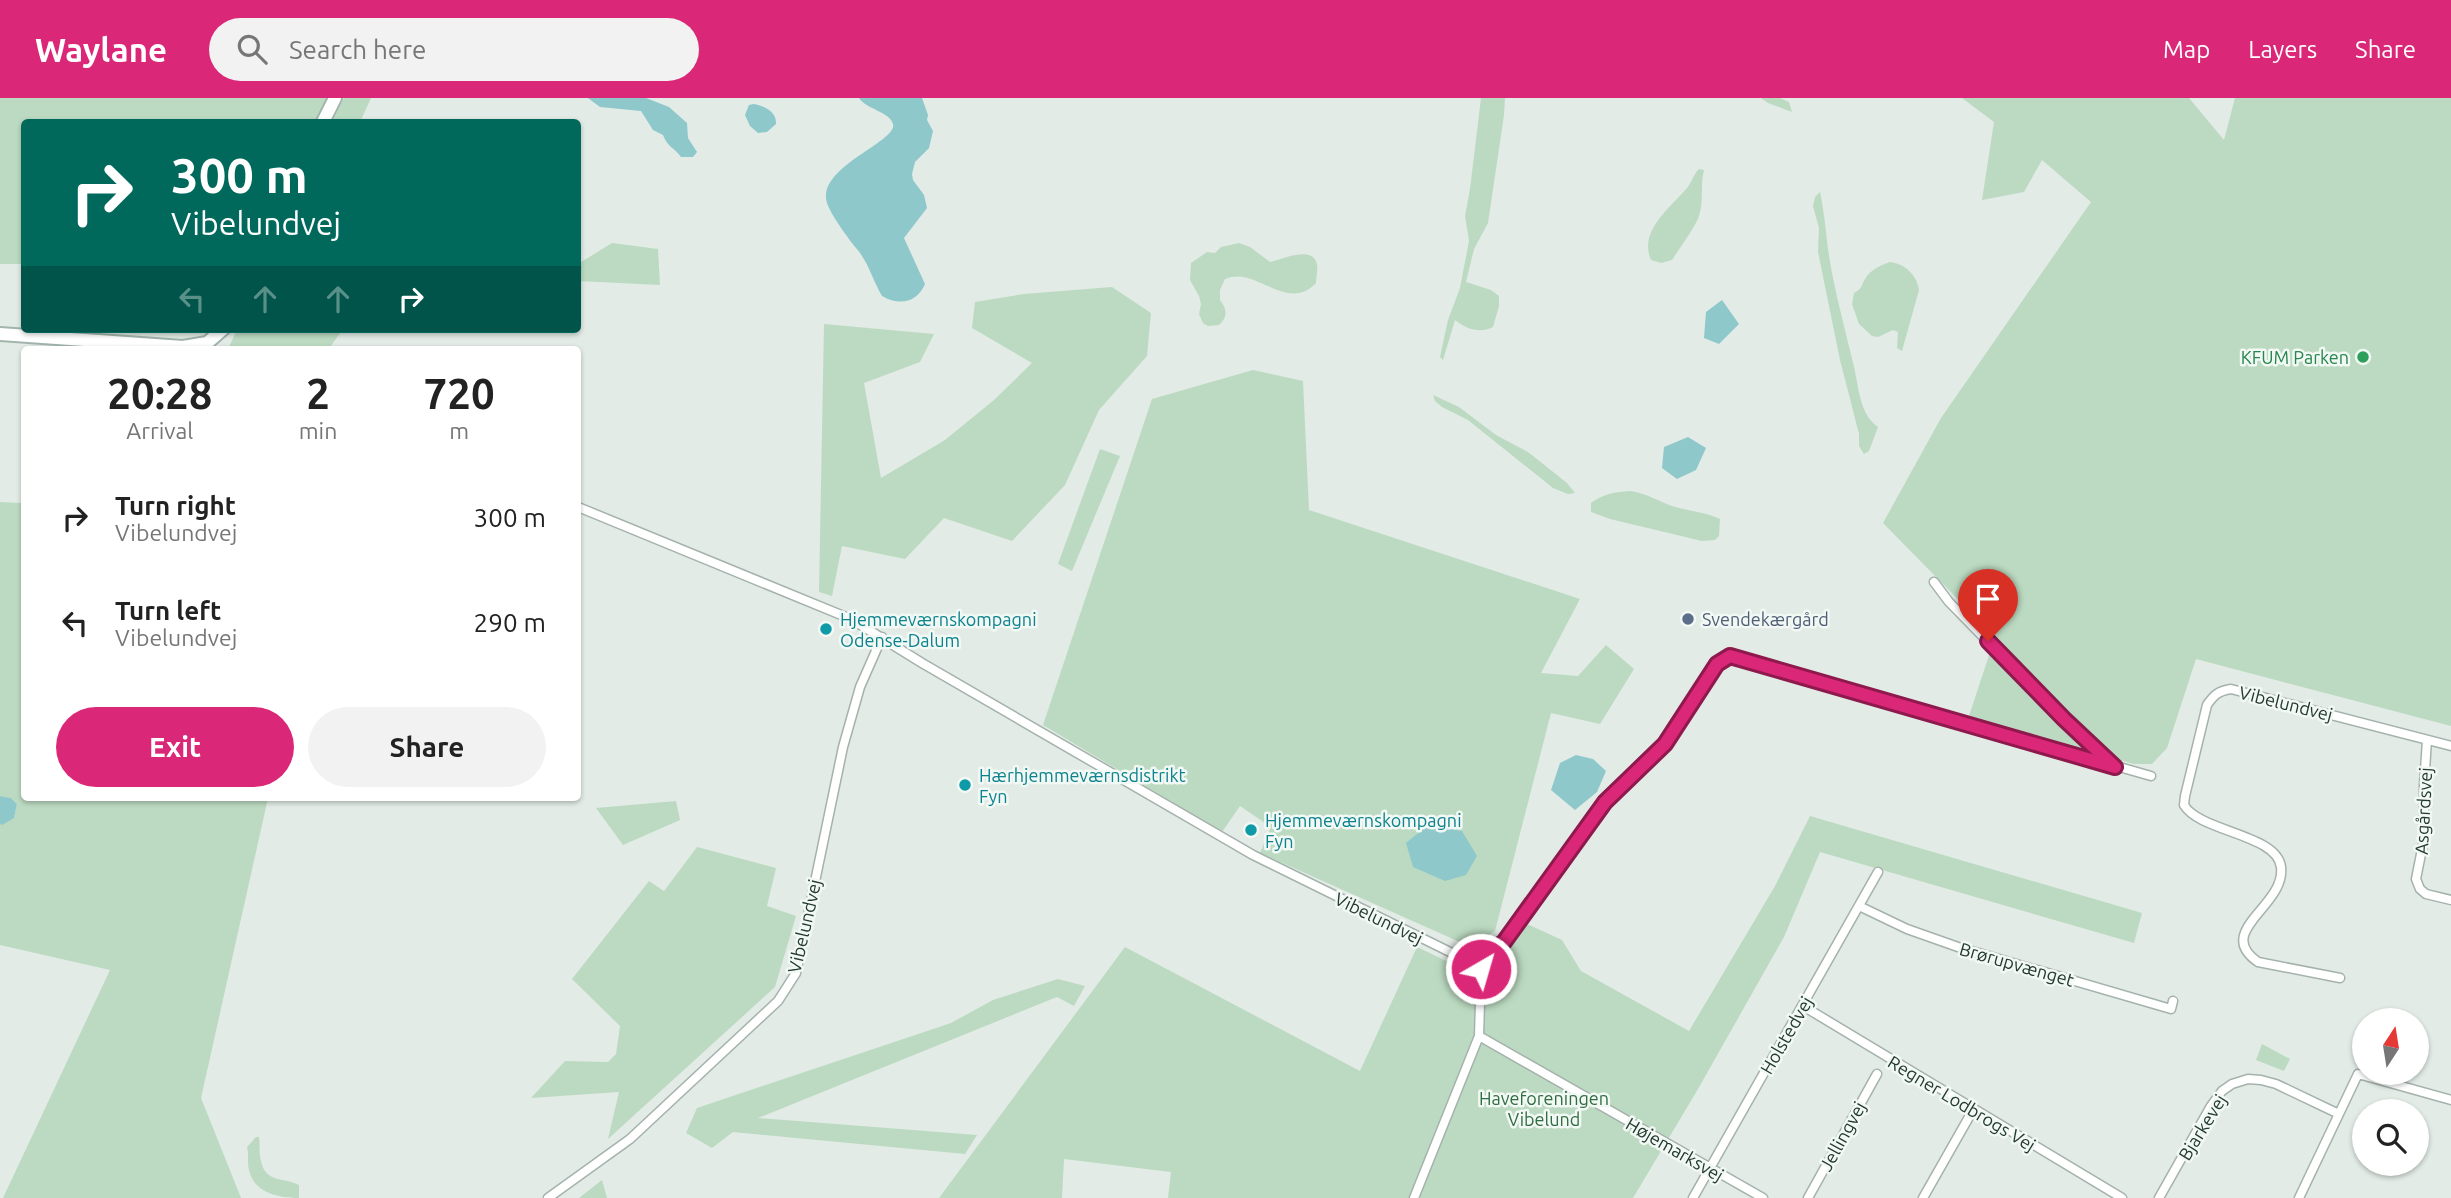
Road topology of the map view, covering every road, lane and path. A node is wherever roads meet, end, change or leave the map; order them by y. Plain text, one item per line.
1 (335, 98) edge
2 (324, 119) edge
3 (0, 334) edge
4 (169, 346) edge
5 (581, 508) edge
6 (1934, 582) dead end
7 (882, 637) junction
8 (2427, 740) junction
9 (2451, 746) edge
10 (2115, 767) junction
11 (2151, 776) dead end
12 (1878, 873) dead end
13 (2451, 900) edge
14 (1859, 906) junction
15 (1479, 957) junction
16 (2340, 978) dead end
17 (2173, 1001) dead end
18 (1803, 1006) junction
19 (1479, 1036) junction
20 (1877, 1074) dead end
21 (2451, 1100) edge
22 (1973, 1110) junction
23 (2339, 1114) junction
24 (1709, 1169) junction
25 (548, 1198) edge
26 (1414, 1198) edge
27 (1693, 1198) edge
28 (1763, 1198) edge
29 (1808, 1198) edge
30 (1923, 1198) edge
31 (2122, 1198) edge
32 (2159, 1198) edge
33 (2299, 1198) edge

1 - 2 street
3 - 4 street
5 - 7 street, Vibelundvej
6 - 10 street
7 - 15 street, Vibelundvej
7 - 25 street, Vibelundvej
8 - 9 street, Vibelundvej
8 - 13 street, Asgårdsvej
8 - 16 street, Vibelundvej
10 - 11 street
10 - 15 street
12 - 14 street, Holstedvej
14 - 17 street, Brørupvænget
14 - 18 street, Holstedvej
15 - 19 street
18 - 22 street, Regner Lodbrogs Vej
18 - 24 street, Holstedvej
19 - 24 street, Højemarksvej
19 - 26 street
20 - 29 street, Jellingvej
21 - 23 street
22 - 30 street
22 - 31 street, Regner Lodbrogs Vej
23 - 32 street, Bjarkevej
23 - 33 street
24 - 27 street, Holstedvej
24 - 28 street, Højemarksvej

